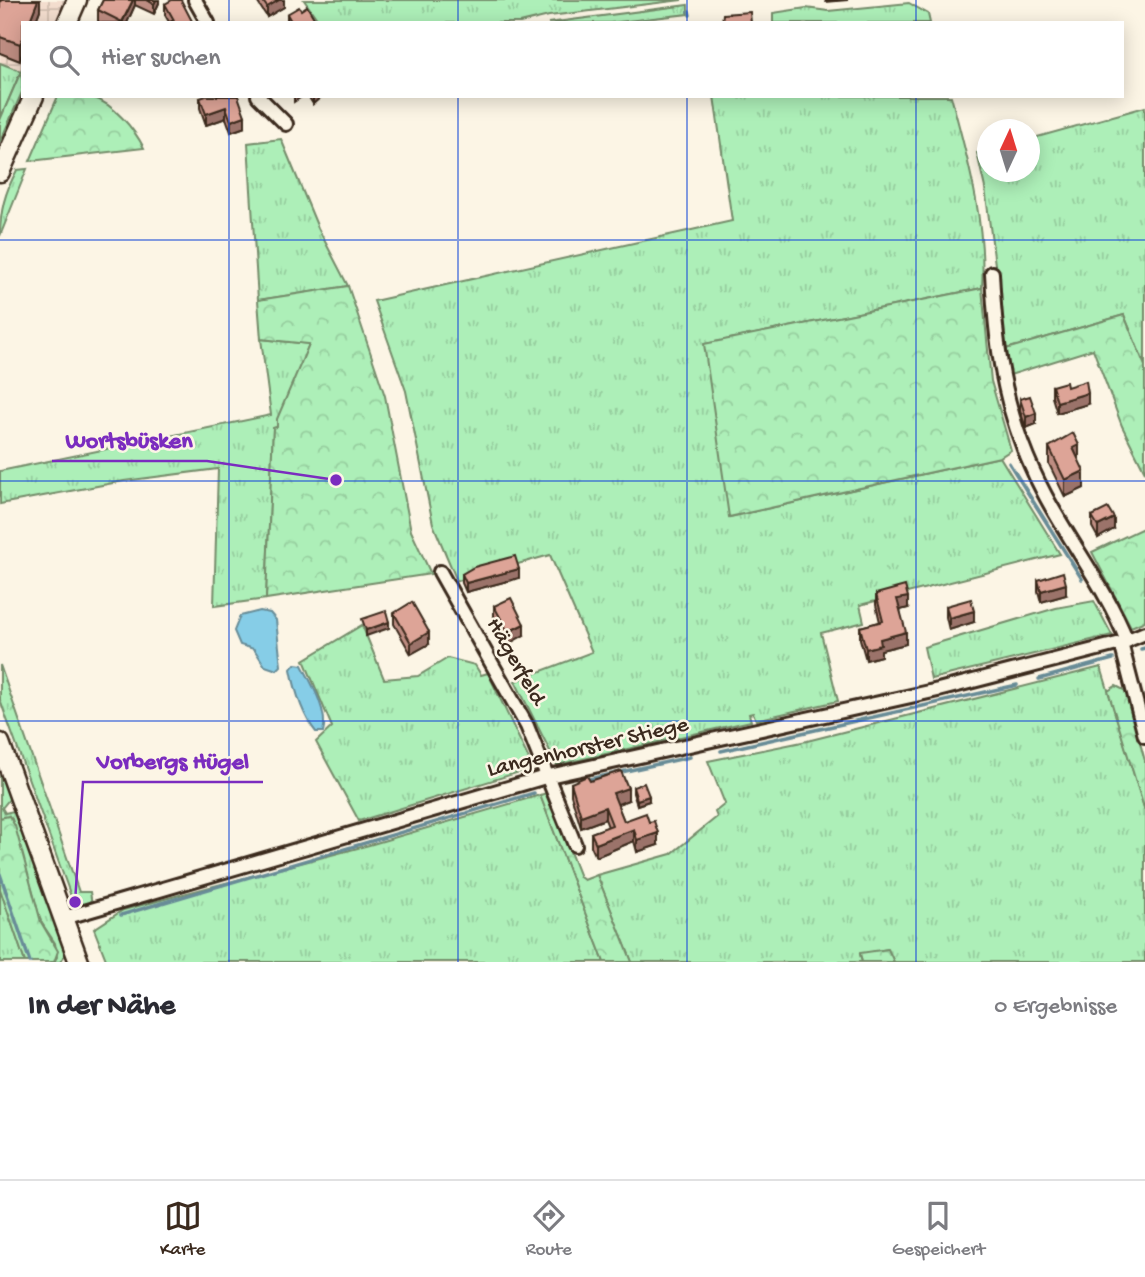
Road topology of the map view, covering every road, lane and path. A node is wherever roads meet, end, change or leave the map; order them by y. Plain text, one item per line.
1 (77, 0) edge
2 (195, 0) edge
3 (68, 21) edge
4 (207, 21) edge
5 (33, 98) edge
6 (260, 98) edge
7 (286, 124) dead end
8 (0, 172) edge
9 (992, 273) dead end
10 (440, 572) dead end
11 (1145, 633) edge
12 (1124, 642) junction
13 (1145, 736) edge
14 (0, 743) edge
15 (549, 776) junction
16 (575, 845) dead end
17 (64, 918) junction
18 (77, 961) edge

1 - 3 main road
2 - 4 street
5 - 8 main road
6 - 7 street
9 - 12 street
10 - 15 street, Hägerfeld
11 - 12 street, Langenhorster Stiege
12 - 13 street
12 - 15 street, Langenhorster Stiege
14 - 17 main road
15 - 16 street, Hägerfeld
15 - 17 street, Langenhorster Stiege
17 - 18 main road

